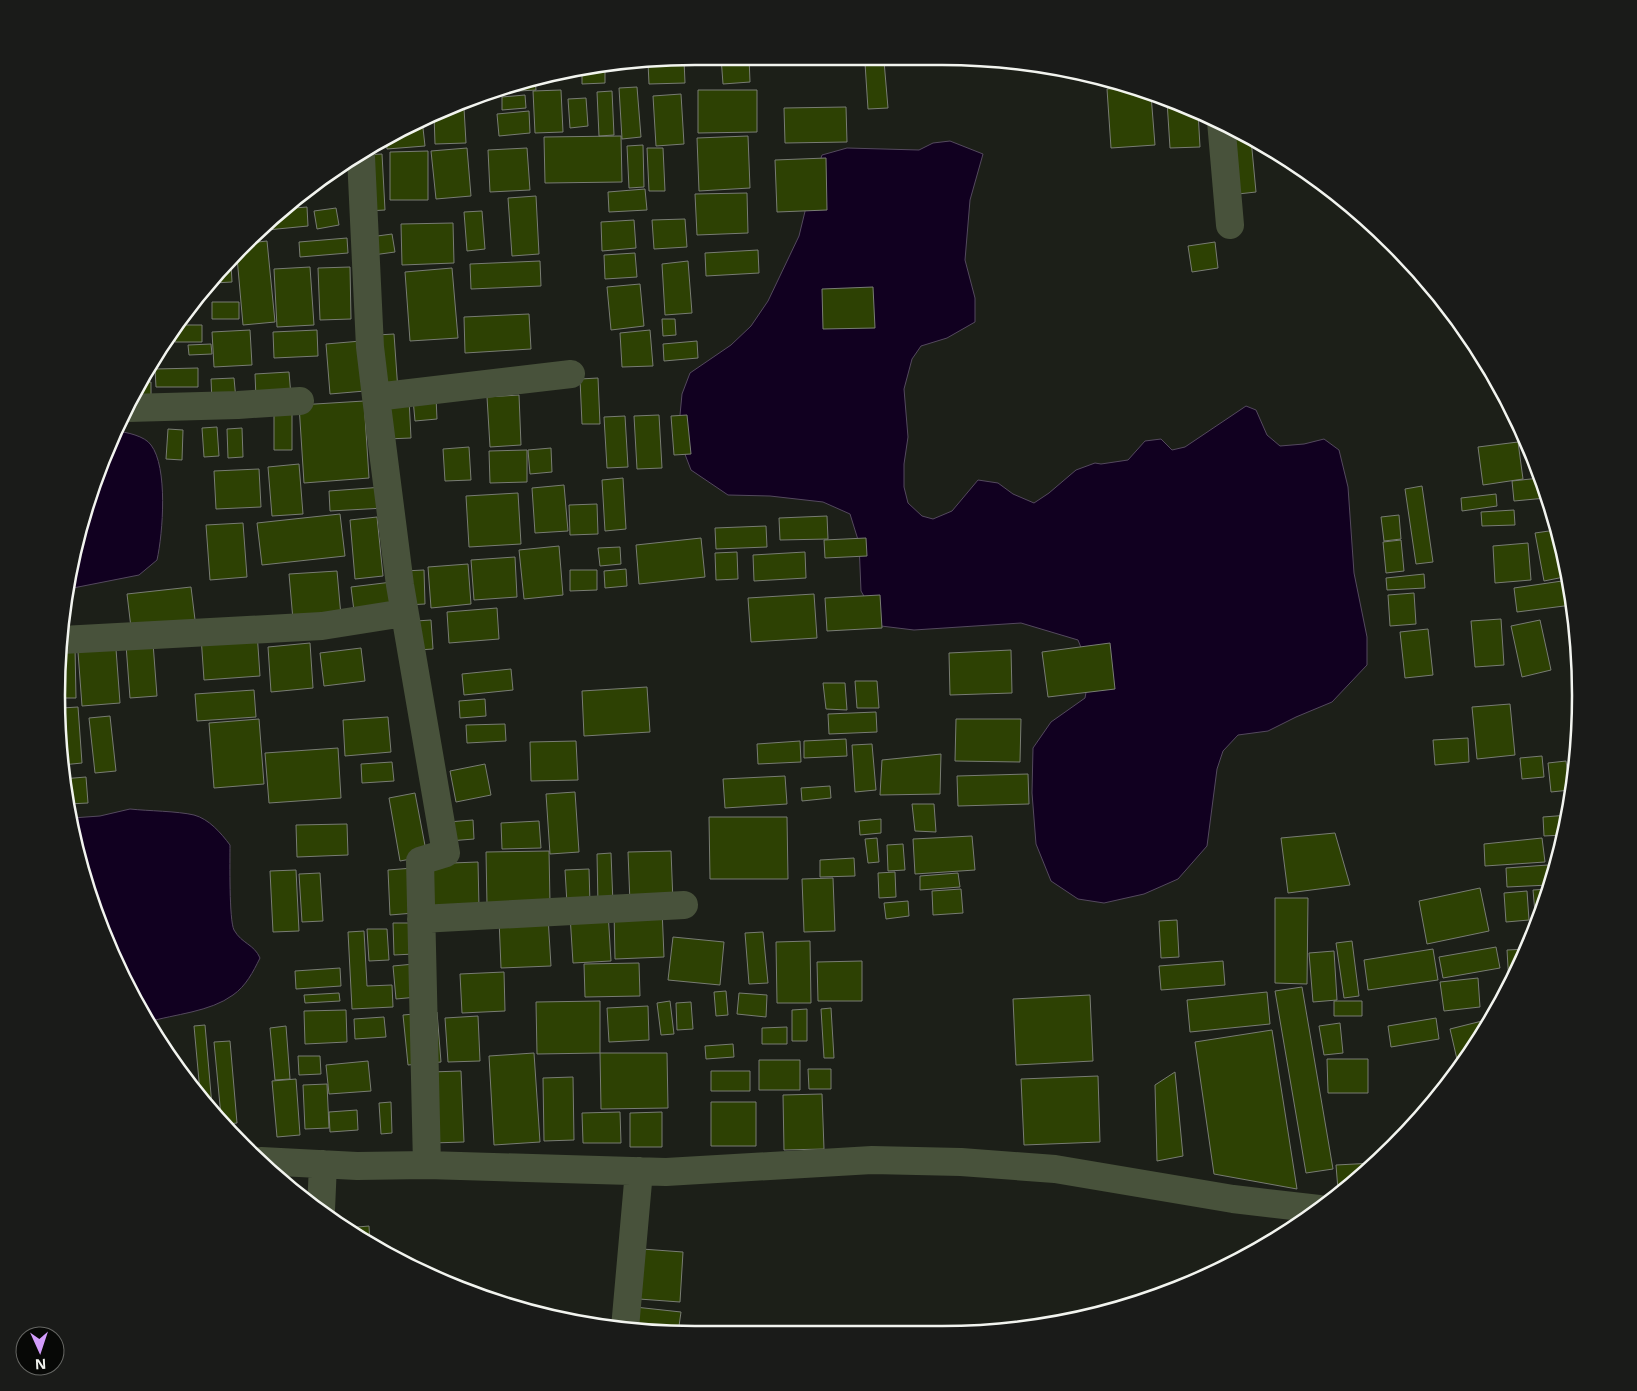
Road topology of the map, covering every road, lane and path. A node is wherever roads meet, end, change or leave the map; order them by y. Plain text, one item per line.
1 (1222, 131) edge
2 (361, 161) edge
3 (1230, 225) dead end
4 (571, 374) dead end
5 (376, 397) junction
6 (300, 401) dead end
7 (135, 408) edge
8 (404, 613) junction
9 (67, 640) edge
10 (684, 905) dead end
11 (421, 918) junction
12 (271, 1161) edge
13 (323, 1164) junction
14 (427, 1165) junction
15 (639, 1171) junction
16 (321, 1203) edge
17 (1310, 1207) edge
18 (626, 1322) edge

1 - 3 street
2 - 5 street
4 - 5 street
5 - 8 street
6 - 7 street
8 - 9 street
8 - 11 street
10 - 11 street
11 - 14 street
12 - 13 street
13 - 14 street
13 - 16 street
14 - 15 street
15 - 17 street
15 - 18 street

